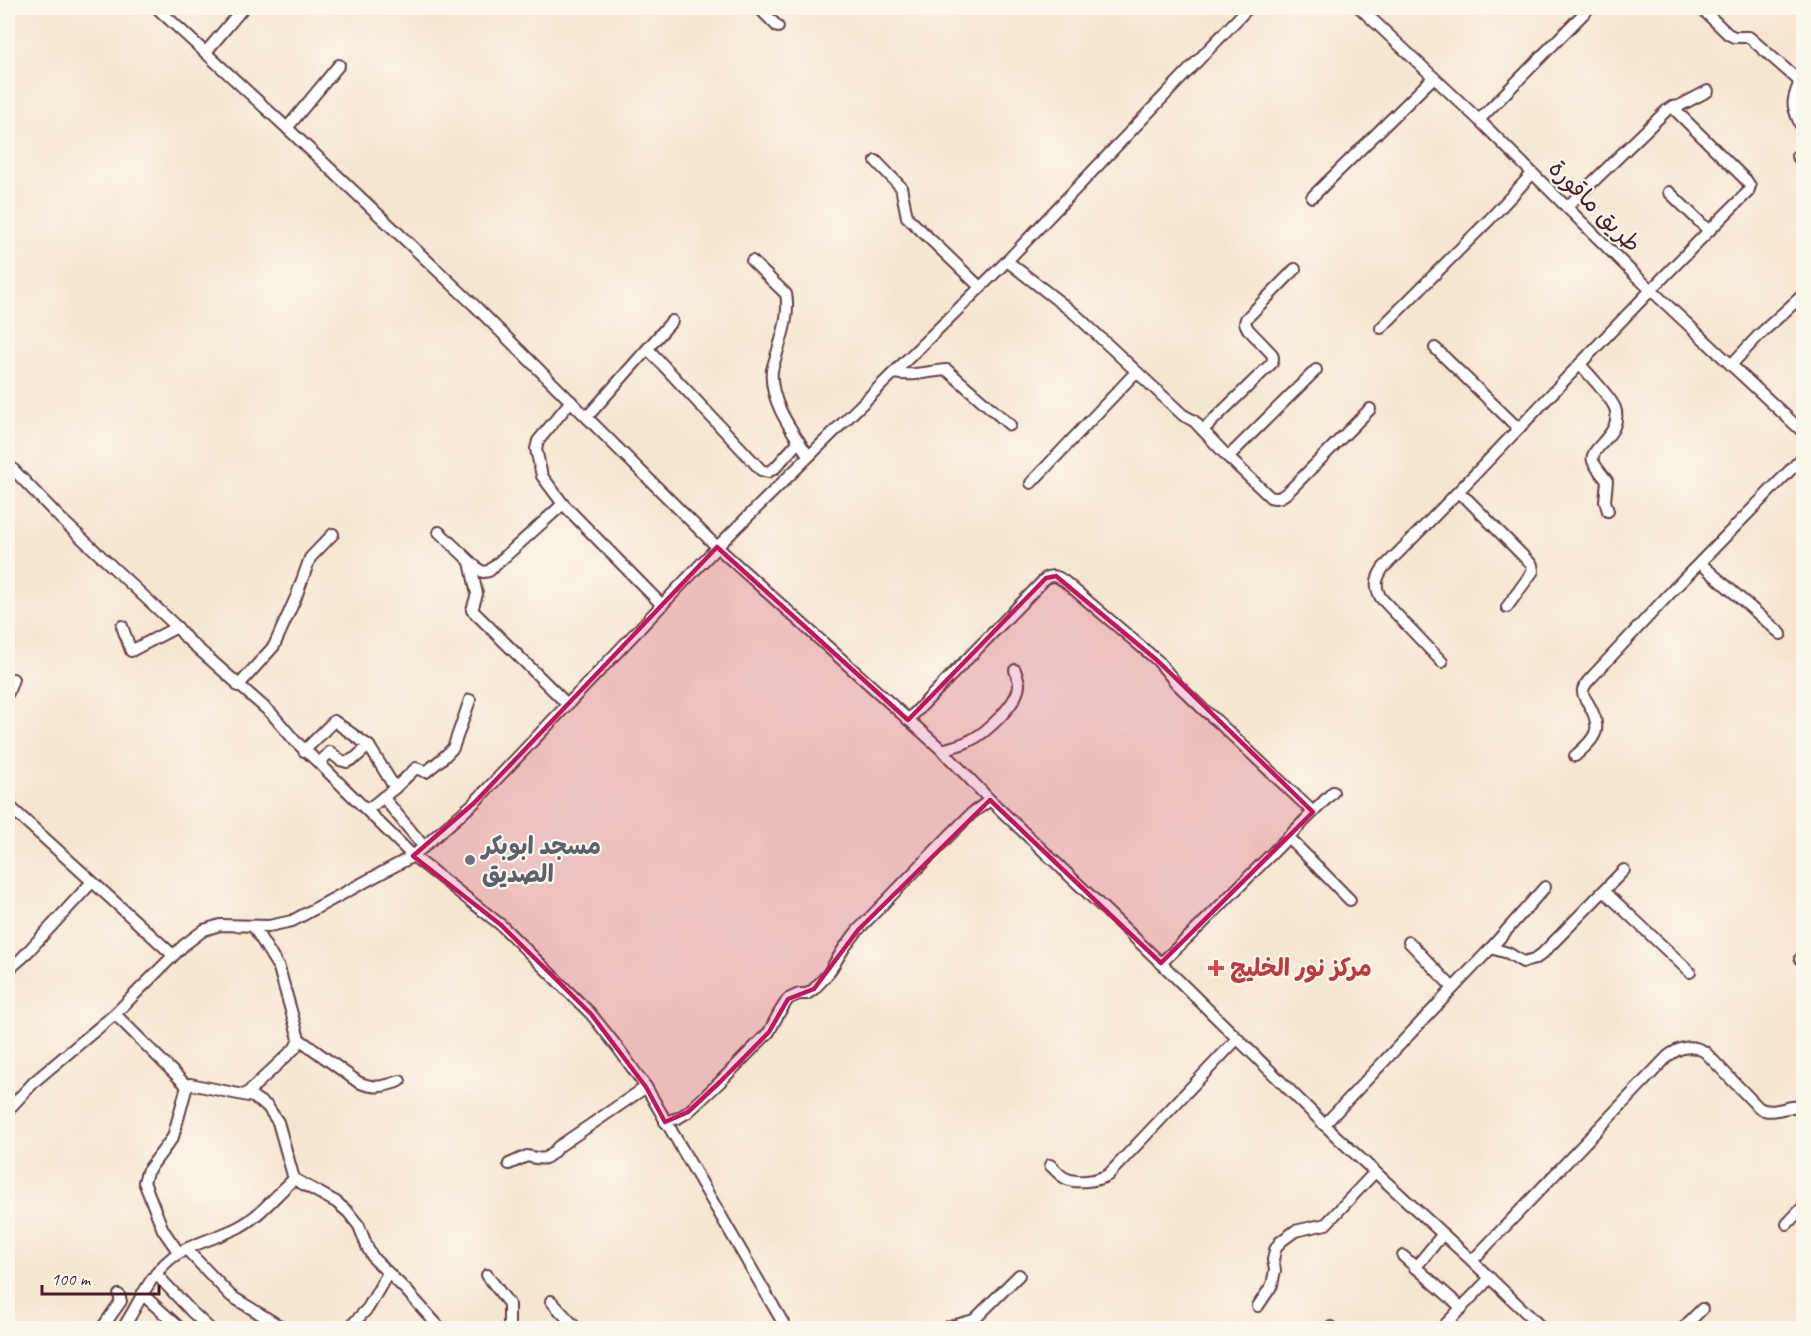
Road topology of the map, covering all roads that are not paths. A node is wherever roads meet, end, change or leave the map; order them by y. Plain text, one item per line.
1 (157, 8) edge
2 (243, 8) edge
3 (759, 8) edge
4 (1248, 8) edge
5 (1360, 8) edge
6 (1589, 8) edge
7 (1701, 8) edge
8 (778, 27) dead end
9 (206, 52) junction
10 (339, 65) dead end
11 (1433, 78) junction
12 (1708, 91) dead end
13 (1672, 107) junction
14 (1479, 120) junction
15 (1800, 124) dead end
16 (287, 128) junction
17 (876, 161) dead end
18 (1532, 174) junction
19 (1669, 192) dead end
20 (1312, 197) dead end
21 (1567, 207) junction
22 (1709, 231) junction
23 (752, 261) dead end
24 (1007, 261) junction
25 (1295, 269) dead end
26 (980, 287) junction
27 (1651, 290) junction
28 (1803, 294) edge
29 (672, 321) dead end
30 (1381, 328) dead end
31 (1435, 348) dead end
32 (648, 349) junction
33 (1580, 364) junction
34 (1731, 365) junction
35 (1316, 370) dead end
36 (1136, 372) junction
37 (894, 373) junction
38 (571, 401) junction
39 (1370, 409) dead end
40 (587, 417) junction
41 (1010, 425) dead end
42 (1518, 428) junction
43 (1203, 430) junction
44 (1803, 433) edge
45 (799, 441) junction
46 (808, 456) junction
47 (1803, 456) edge
48 (1228, 457) junction
49 (8, 464) edge
50 (1030, 483) dead end
51 (1458, 493) junction
52 (563, 504) junction
53 (1608, 511) dead end
54 (439, 532) dead end
55 (333, 534) dead end
56 (717, 547) junction
57 (470, 562) junction
58 (1700, 563) junction
59 (662, 605) junction
60 (1507, 607) dead end
61 (122, 626) dead end
62 (177, 627) junction
63 (1781, 634) dead end
64 (1442, 662) dead end
65 (1015, 670) dead end
66 (13, 679) dead end
67 (238, 686) junction
68 (8, 693) edge
69 (470, 700) dead end
70 (567, 704) junction
71 (908, 720) junction
72 (369, 746) junction
73 (304, 750) junction
74 (942, 750) junction
75 (1575, 756) dead end
76 (319, 763) junction
77 (395, 788) junction
78 (1333, 792) dead end
79 (383, 797) junction
80 (990, 800) junction
81 (8, 805) edge
82 (367, 810) junction
83 (1313, 812) junction
84 (1288, 837) junction
85 (424, 847) junction
86 (413, 856) junction
87 (1624, 870) dead end
88 (92, 882) junction
89 (1545, 887) dead end
90 (1604, 891) junction
91 (1350, 900) dead end
92 (253, 926) junction
93 (1408, 942) dead end
94 (1491, 948) junction
95 (173, 955) junction
96 (1161, 963) junction
97 (8, 970) edge
98 (1690, 972) dead end
99 (1453, 988) junction
100 (115, 1014) junction
101 (299, 1039) junction
102 (1237, 1039) junction
103 (400, 1081) dead end
104 (187, 1086) junction
105 (645, 1087) junction
106 (245, 1095) junction
107 (1803, 1107) edge
108 (8, 1110) edge
109 (665, 1122) junction
110 (1324, 1125) junction
111 (508, 1164) dead end
112 (1050, 1165) dead end
113 (1375, 1172) junction
114 (294, 1179) junction
115 (1803, 1206) edge
116 (1787, 1224) dead end
117 (1443, 1234) junction
118 (183, 1252) junction
119 (1402, 1257) dead end
120 (1472, 1261) junction
121 (1415, 1268) junction
122 (388, 1273) junction
123 (156, 1274) junction
124 (487, 1275) dead end
125 (1019, 1275) dead end
126 (1490, 1278) junction
127 (142, 1294) junction
128 (119, 1295) dead end
129 (551, 1301) dead end
130 (1258, 1306) dead end
131 (1462, 1308) junction
132 (1702, 1309) dead end
133 (1538, 1327) edge
134 (123, 1328) edge
135 (785, 1328) edge
136 (102, 1329) edge
137 (180, 1329) edge
138 (209, 1329) edge
139 (283, 1329) edge
140 (349, 1329) edge
141 (440, 1329) edge
142 (509, 1329) edge
143 (576, 1329) edge
144 (945, 1329) edge
145 (1442, 1329) edge
146 (1683, 1329) edge

1 - 9 street
2 - 9 street
3 - 8 street
4 - 24 street
5 - 11 street, طريق ماقورة
6 - 14 street
7 - 15 street
9 - 16 street
10 - 16 street
11 - 14 street, طريق ماقورة
11 - 20 street
12 - 13 street
13 - 21 street
13 - 22 street
14 - 18 street, طريق ماقورة
16 - 38 street
17 - 26 street
18 - 21 street, طريق ماقورة
18 - 30 street
19 - 22 street
21 - 27 street, طريق ماقورة
22 - 27 street
23 - 45 street
24 - 26 street
24 - 36 street
25 - 43 street
26 - 37 street
27 - 33 street
27 - 34 street, طريق ماقورة
28 - 34 street
29 - 32 street
31 - 42 street
32 - 40 street
32 - 45 street
33 - 42 street
33 - 53 street
34 - 44 street, طريق ماقورة
35 - 48 street
36 - 43 street
36 - 50 street
37 - 41 street
37 - 46 street
38 - 40 street
38 - 52 street
39 - 48 street
40 - 56 street
42 - 51 street
43 - 48 street
45 - 46 street
46 - 56 street
47 - 58 street
49 - 62 street
51 - 60 street
51 - 64 street
52 - 57 street
52 - 59 street
54 - 57 street
55 - 67 street
56 - 59 street
56 - 71 street
57 - 70 street
58 - 63 street
58 - 75 street
59 - 70 street
61 - 62 street
62 - 67 street
65 - 74 street
66 - 68 street
67 - 73 street
69 - 77 street
70 - 85 street
71 - 74 street
71 - 83 street
72 - 73 street
72 - 76 street
72 - 77 street
73 - 76 street
74 - 80 street
76 - 82 street
77 - 79 street
78 - 83 street
79 - 82 street
79 - 85 street
80 - 96 street
80 - 109 street
81 - 88 street
82 - 86 street
83 - 84 street
84 - 91 street
84 - 96 street
85 - 86 street
86 - 92 street
86 - 105 street
87 - 90 street
88 - 95 street
88 - 97 street
89 - 94 street
90 - 94 street
90 - 98 street
92 - 95 street
92 - 101 street
93 - 99 street
94 - 99 street
95 - 100 street
96 - 102 street
99 - 110 street
100 - 104 street
100 - 108 street
101 - 103 street
101 - 106 street
102 - 110 street
102 - 112 street
104 - 106 street
104 - 118 street
105 - 109 street
105 - 111 street
106 - 114 street
107 - 120 street
109 - 135 street
110 - 113 street
113 - 117 street
113 - 130 street
114 - 118 street
114 - 122 street
115 - 116 street
117 - 120 street
117 - 121 street
118 - 123 street
118 - 139 street
119 - 121 street
120 - 126 street
121 - 131 street
122 - 140 street
122 - 141 street
123 - 127 street
123 - 138 street
124 - 142 street
125 - 144 street
126 - 131 street
126 - 133 street
127 - 134 street
127 - 137 street
128 - 136 street
129 - 143 street
131 - 145 street
132 - 146 street

